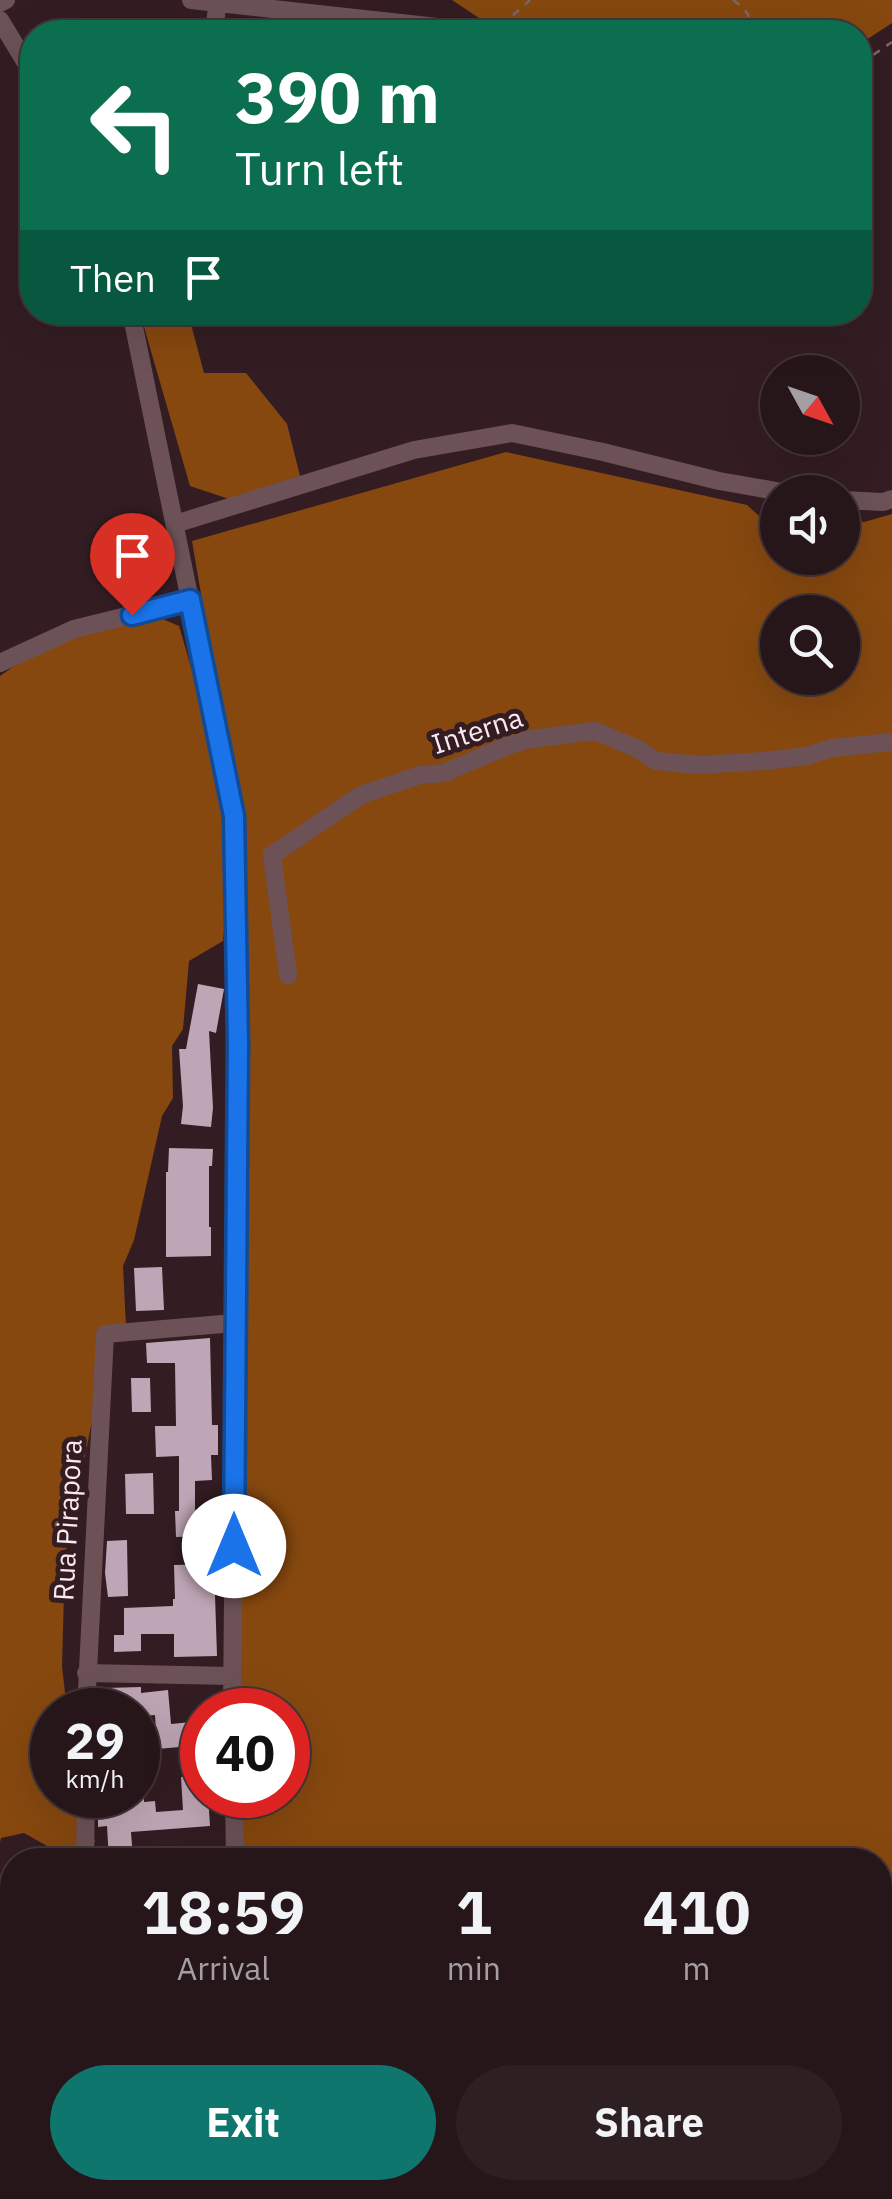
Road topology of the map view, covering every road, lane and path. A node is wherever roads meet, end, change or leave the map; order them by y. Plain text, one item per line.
1 (191, 0) edge
2 (530, 0) edge
3 (732, 0) edge
4 (218, 2) edge
5 (0, 20) edge
6 (342, 20) edge
7 (506, 20) edge
8 (751, 20) edge
9 (20, 53) edge
10 (134, 325) edge
11 (760, 488) edge
12 (892, 499) edge
13 (860, 501) edge
14 (175, 524) junction
15 (190, 600) junction
16 (0, 663) edge
17 (892, 742) edge
18 (288, 975) dead end
19 (234, 1323) junction
20 (86, 1673) junction
21 (231, 1676) junction
22 (86, 1688) edge
23 (231, 1688) edge
24 (86, 1818) edge
25 (234, 1818) edge
26 (86, 1848) edge
27 (235, 1848) edge

1 - 4 street
2 - 7 path
3 - 8 path
4 - 6 street
5 - 9 street
10 - 14 street
11 - 14 street
12 - 13 street
14 - 15 street
15 - 16 street
15 - 19 street
17 - 18 street, Interna
19 - 20 street, Rua Pirapora
19 - 21 street
20 - 21 street
20 - 22 street, Rua Pirapora
21 - 23 street
24 - 26 street
25 - 27 street

